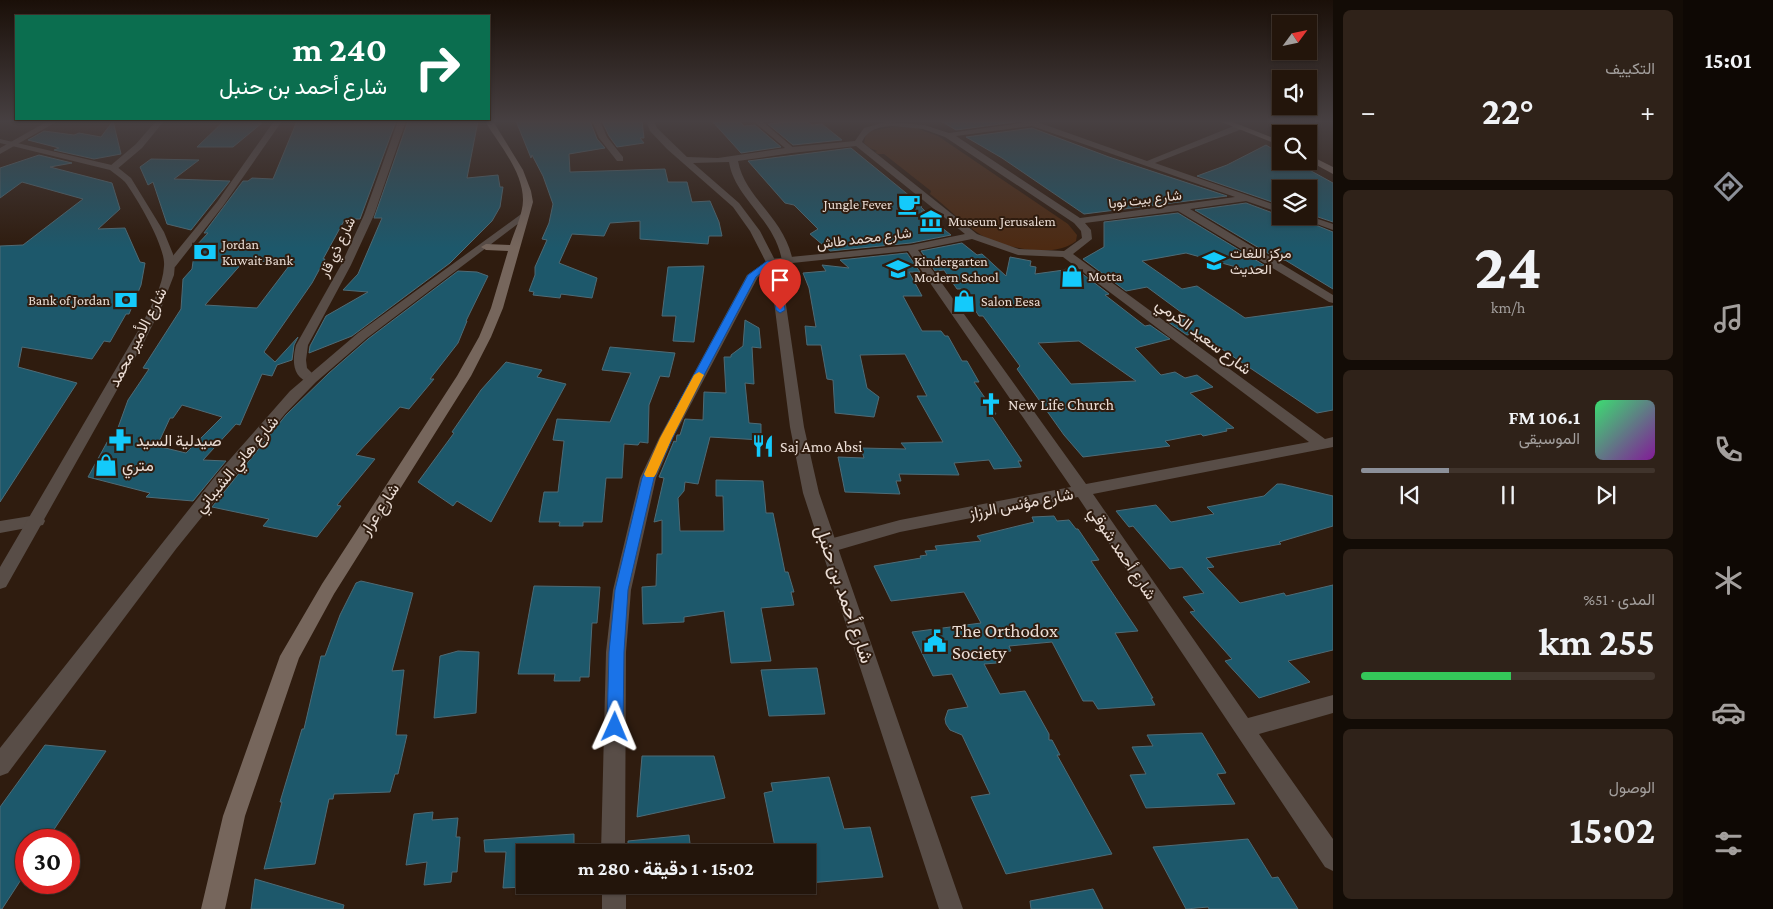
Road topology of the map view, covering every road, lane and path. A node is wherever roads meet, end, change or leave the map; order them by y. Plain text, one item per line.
1 (94, 163) edge
2 (118, 163) edge
3 (248, 163) edge
4 (387, 163) edge
5 (515, 163) edge
6 (691, 163) edge
7 (733, 163) edge
8 (883, 163) edge
9 (989, 163) edge
10 (1318, 163) edge
11 (1146, 164) edge
12 (113, 168) junction
13 (1333, 172) edge
14 (1244, 199) junction
15 (757, 202) junction
16 (736, 205) junction
17 (1272, 207) edge
18 (1181, 208) junction
19 (524, 215) junction
20 (1078, 222) junction
21 (1317, 222) edge
22 (1333, 227) edge
23 (973, 236) junction
24 (486, 247) junction
25 (514, 248) junction
26 (911, 248) junction
27 (1066, 254) junction
28 (778, 265) junction
29 (170, 266) junction
30 (1333, 300) edge
31 (311, 379) junction
32 (1328, 443) edge
33 (1082, 491) junction
34 (37, 521) junction
35 (0, 528) edge
36 (828, 546) junction
37 (0, 582) edge
38 (1333, 704) edge
39 (1242, 729) junction
40 (0, 765) edge
41 (613, 844) edge
42 (1333, 859) edge
43 (614, 894) edge
44 (213, 909) edge
45 (614, 909) edge
46 (951, 909) edge

1 - 12 street
2 - 12 street
3 - 29 street
4 - 31 street, شارع ذي قار
5 - 19 main road, شارع عرار
6 - 16 street, شارع أحمد بن حنبل
7 - 15 street, شارع أحمد بن حنبل
8 - 23 street
9 - 20 street
10 - 13 main road
11 - 14 street
12 - 29 street, شارع الأمير محمد
14 - 17 street
14 - 18 street, شارع بيت نوبا
15 - 16 street
15 - 28 street, شارع أحمد بن حنبل
16 - 28 street, شارع أحمد بن حنبل
18 - 20 street, شارع بيت نوبا
18 - 30 street
19 - 24 street, شارع هاني الشيباني
19 - 25 main road, شارع عرار
20 - 27 street
21 - 22 street
23 - 26 street, شارع محمد طاش
23 - 27 street
24 - 25 main road
24 - 31 street, شارع هاني الشيباني
25 - 44 main road, شارع عرار
26 - 28 street, شارع محمد طاش
26 - 33 street, شارع أحمد شوقي
27 - 32 street, شارع سعيد الكرمي
28 - 36 street, شارع أحمد بن حنبل
28 - 41 street
29 - 34 street, شارع الأمير محمد
31 - 40 street, شارع هاني الشيباني
32 - 33 street, شارع مؤنس الرزاز
33 - 36 street, شارع مؤنس الرزاز
33 - 39 street, شارع أحمد شوقي
34 - 35 street
34 - 37 street, شارع الأمير محمد
36 - 46 street, شارع أحمد بن حنبل
38 - 39 street
39 - 42 street, شارع أحمد شوقي
43 - 45 street

